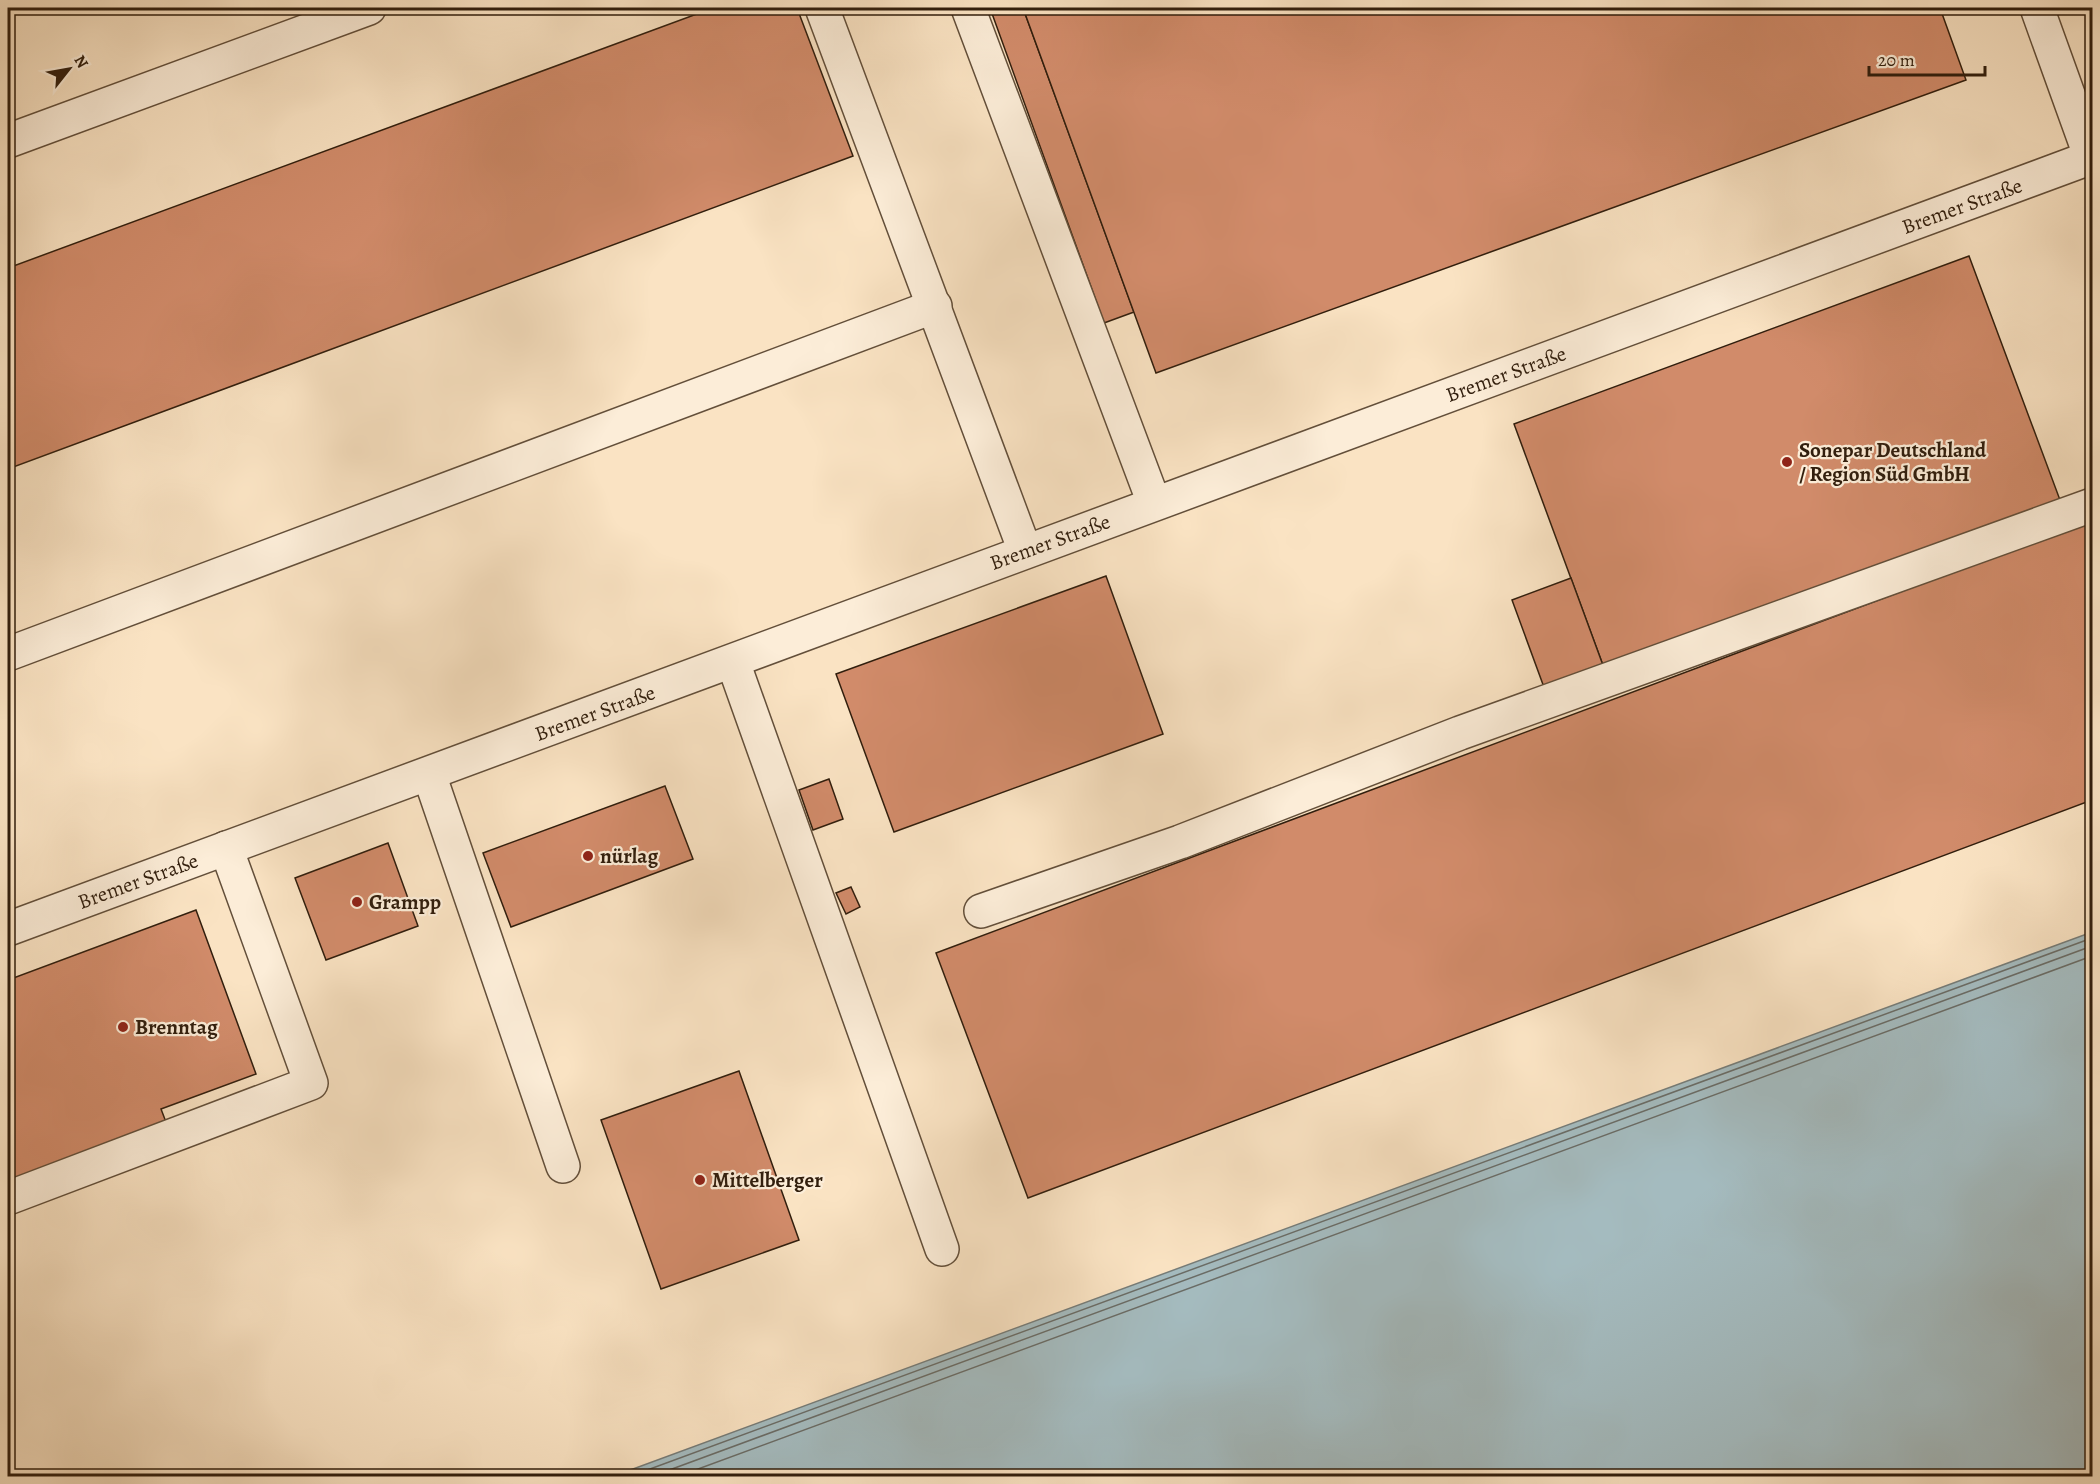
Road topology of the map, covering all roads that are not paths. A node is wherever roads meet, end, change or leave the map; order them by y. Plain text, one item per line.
1 (369, 8) edge
2 (822, 8) edge
3 (968, 8) edge
4 (2037, 8) edge
5 (8, 141) edge
6 (2092, 158) edge
7 (935, 306) junction
8 (1154, 503) junction
9 (2092, 505) edge
10 (1025, 551) junction
11 (8, 654) edge
12 (733, 662) junction
13 (429, 774) junction
14 (226, 848) junction
15 (981, 911) dead end
16 (8, 929) edge
17 (563, 1166) dead end
18 (8, 1198) edge
19 (942, 1249) dead end

1 - 5 street
2 - 7 street
3 - 8 street
4 - 6 street
6 - 8 street, Bremer Straße
7 - 10 street
7 - 11 street
8 - 10 street, Bremer Straße
9 - 15 street
10 - 12 street, Bremer Straße
12 - 13 street, Bremer Straße
12 - 19 street
13 - 14 street, Bremer Straße
13 - 17 street
14 - 16 street, Bremer Straße
14 - 18 street

